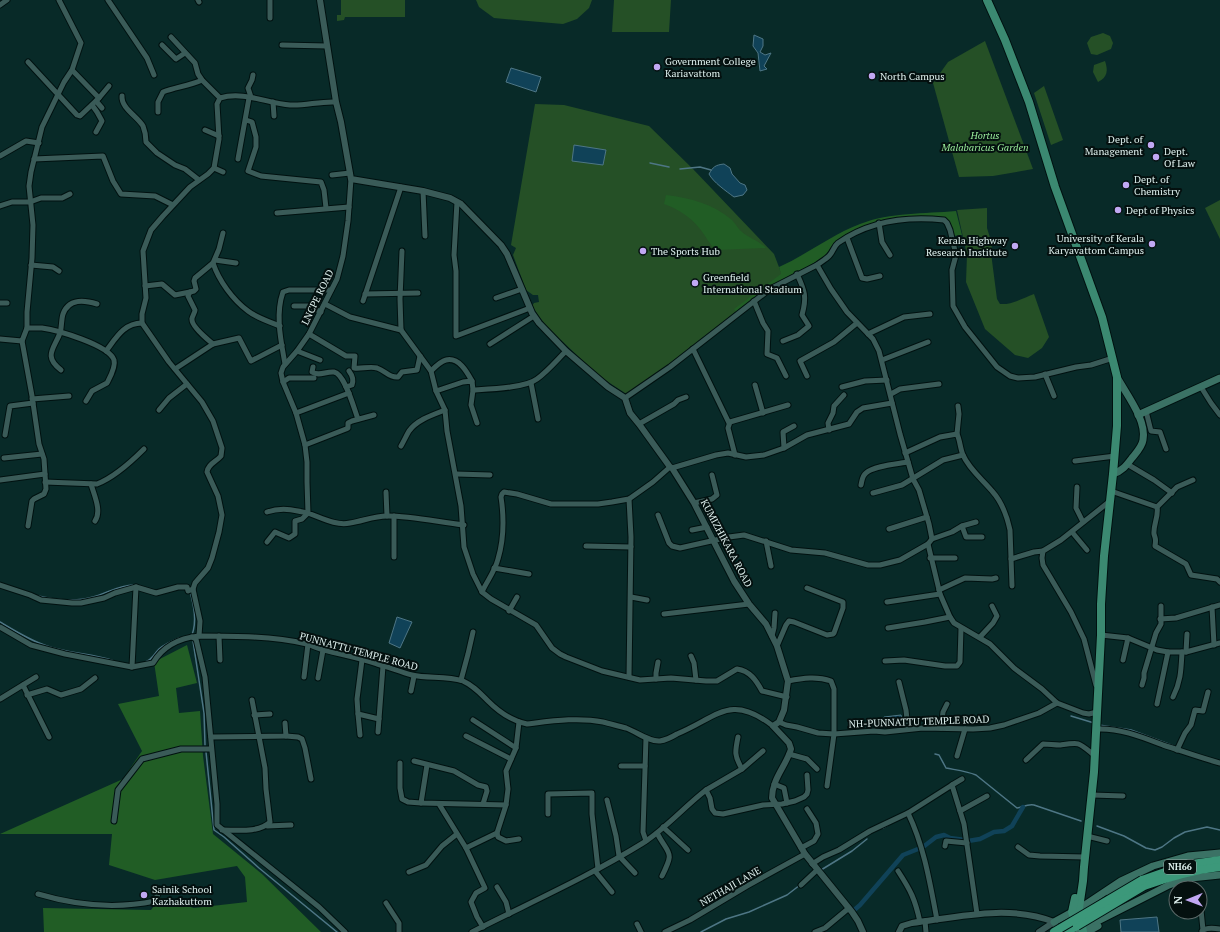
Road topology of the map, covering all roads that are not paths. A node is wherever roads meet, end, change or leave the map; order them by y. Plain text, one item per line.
1 (7, 0) edge
2 (59, 0) edge
3 (108, 0) edge
4 (270, 0) edge
5 (320, 0) edge
6 (987, 0) edge
7 (0, 5) edge
8 (270, 18) dead end
9 (171, 37) dead end
10 (162, 45) dead end
11 (282, 45) dead end
12 (327, 46) junction
13 (185, 53) junction
14 (28, 62) dead end
15 (72, 70) junction
16 (154, 75) dead end
17 (253, 75) dead end
18 (202, 80) junction
19 (109, 86) dead end
20 (58, 93) junction
21 (122, 96) dead end
22 (220, 98) junction
23 (250, 98) junction
24 (98, 99) junction
25 (273, 102) junction
26 (336, 102) junction
27 (92, 105) junction
28 (102, 108) dead end
29 (158, 112) dead end
30 (274, 116) dead end
31 (246, 120) junction
32 (205, 130) dead end
33 (96, 132) dead end
34 (219, 136) junction
35 (38, 142) junction
36 (0, 156) edge
37 (34, 159) junction
38 (238, 159) dead end
39 (214, 168) junction
40 (223, 172) dead end
41 (332, 175) dead end
42 (350, 176) junction
43 (199, 180) junction
44 (401, 187) junction
45 (423, 191) junction
46 (70, 194) dead end
47 (30, 202) junction
48 (457, 202) junction
49 (0, 206) edge
50 (173, 206) junction
51 (349, 207) junction
52 (326, 208) junction
53 (277, 213) dead end
54 (879, 223) junction
55 (223, 233) dead end
56 (426, 236) dead end
57 (847, 238) junction
58 (402, 251) dead end
59 (890, 255) dead end
60 (214, 262) junction
61 (236, 263) dead end
62 (31, 265) junction
63 (817, 265) junction
64 (59, 271) dead end
65 (798, 274) junction
66 (880, 276) dead end
67 (145, 286) junction
68 (522, 289) junction
69 (331, 290) junction
70 (190, 292) junction
71 (400, 293) junction
72 (418, 293) dead end
73 (365, 294) junction
74 (496, 298) dead end
75 (363, 301) dead end
76 (754, 301) junction
77 (0, 303) edge
78 (7, 303) dead end
79 (97, 304) dead end
80 (325, 304) junction
81 (294, 306) dead end
82 (530, 308) junction
83 (321, 312) junction
84 (930, 314) dead end
85 (534, 316) junction
86 (142, 323) junction
87 (857, 323) junction
88 (280, 326) junction
89 (27, 328) junction
90 (401, 330) junction
91 (60, 332) junction
92 (309, 334) junction
93 (868, 334) junction
94 (0, 339) edge
95 (22, 341) junction
96 (783, 341) dead end
97 (928, 342) dead end
98 (213, 344) junction
99 (490, 344) dead end
100 (282, 345) junction
101 (693, 349) junction
102 (106, 351) junction
103 (297, 351) junction
104 (566, 351) junction
105 (420, 356) junction
106 (1114, 358) junction
107 (320, 360) dead end
108 (882, 360) junction
109 (285, 364) junction
110 (312, 367) dead end
111 (175, 369) junction
112 (61, 370) dead end
113 (349, 371) dead end
114 (431, 371) junction
115 (1045, 374) junction
116 (786, 376) dead end
117 (807, 376) dead end
118 (1117, 377) junction
119 (314, 378) dead end
120 (1220, 378) edge
121 (887, 380) junction
122 (472, 381) junction
123 (283, 382) junction
124 (531, 383) junction
125 (187, 384) junction
126 (939, 384) dead end
127 (756, 385) dead end
128 (346, 387) junction
129 (842, 387) dead end
130 (1201, 387) junction
131 (474, 390) junction
132 (436, 391) junction
133 (349, 393) junction
134 (890, 394) junction
135 (844, 395) dead end
136 (69, 396) dead end
137 (1054, 396) dead end
138 (625, 398) junction
139 (686, 398) dead end
140 (33, 401) junction
141 (86, 401) dead end
142 (892, 404) junction
143 (788, 405) dead end
144 (958, 406) dead end
145 (160, 410) dead end
146 (445, 410) junction
147 (1146, 411) junction
148 (296, 412) junction
149 (763, 413) junction
150 (1138, 414) junction
151 (1220, 414) edge
152 (374, 415) dead end
153 (358, 419) junction
154 (538, 419) dead end
155 (477, 423) dead end
156 (639, 424) junction
157 (729, 424) junction
158 (794, 426) dead end
159 (828, 430) junction
160 (957, 434) junction
161 (5, 435) dead end
162 (305, 445) junction
163 (402, 446) dead end
164 (784, 448) junction
165 (144, 449) dead end
166 (1166, 449) dead end
167 (905, 453) junction
168 (42, 454) junction
169 (963, 454) junction
170 (735, 455) junction
171 (1115, 456) junction
172 (4, 458) dead end
173 (1075, 461) dead end
174 (908, 462) junction
175 (1127, 464) junction
176 (671, 468) junction
177 (45, 474) junction
178 (456, 474) junction
179 (1113, 474) junction
180 (490, 475) dead end
181 (712, 475) dead end
182 (913, 479) junction
183 (0, 480) edge
184 (1193, 480) dead end
185 (45, 482) junction
186 (91, 484) junction
187 (862, 485) dead end
188 (1077, 487) dead end
189 (1111, 491) junction
190 (386, 492) dead end
191 (873, 493) dead end
192 (1172, 493) junction
193 (629, 499) junction
194 (1110, 501) junction
195 (694, 503) junction
196 (1157, 507) junction
197 (268, 512) dead end
198 (308, 514) junction
199 (658, 515) dead end
200 (387, 516) junction
201 (394, 516) junction
202 (927, 517) junction
203 (95, 521) dead end
204 (976, 522) dead end
205 (1083, 522) junction
206 (464, 525) junction
207 (28, 526) dead end
208 (962, 526) junction
209 (707, 527) junction
210 (889, 529) dead end
211 (692, 530) dead end
212 (1072, 532) junction
213 (982, 537) dead end
214 (932, 539) junction
215 (713, 540) junction
216 (766, 541) junction
217 (267, 542) dead end
218 (928, 544) junction
219 (586, 546) dead end
220 (631, 547) junction
221 (1087, 550) dead end
222 (1043, 551) junction
223 (394, 556) dead end
224 (930, 558) junction
225 (956, 558) dead end
226 (1011, 559) junction
227 (771, 566) dead end
228 (494, 568) junction
229 (529, 574) dead end
230 (996, 578) dead end
231 (1220, 582) edge
232 (0, 585) edge
233 (136, 586) junction
234 (1012, 586) dead end
235 (807, 588) dead end
236 (192, 591) junction
237 (482, 592) junction
238 (940, 592) junction
239 (517, 597) dead end
240 (631, 597) junction
241 (647, 600) dead end
242 (887, 602) dead end
243 (749, 604) junction
244 (1220, 605) edge
245 (992, 606) dead end
246 (1161, 606) dead end
247 (1212, 607) junction
248 (509, 610) junction
249 (775, 612) dead end
250 (664, 614) dead end
251 (950, 617) junction
252 (1160, 619) junction
253 (0, 627) edge
254 (888, 628) dead end
255 (961, 628) junction
256 (473, 632) dead end
257 (1187, 634) dead end
258 (1101, 635) junction
259 (199, 636) junction
260 (220, 636) junction
261 (772, 636) junction
262 (192, 637) junction
263 (980, 637) junction
264 (1128, 638) junction
265 (308, 644) junction
266 (1217, 644) edge
267 (777, 646) junction
268 (1152, 647) junction
269 (323, 650) junction
270 (1168, 652) junction
271 (1184, 652) junction
272 (691, 656) dead end
273 (220, 660) dead end
274 (362, 660) junction
275 (885, 660) dead end
276 (1123, 660) dead end
277 (658, 662) dead end
278 (383, 666) junction
279 (132, 667) junction
280 (36, 676) dead end
281 (414, 676) junction
282 (304, 677) dead end
283 (629, 677) junction
284 (95, 678) dead end
285 (318, 678) dead end
286 (656, 679) junction
287 (461, 680) junction
288 (696, 680) junction
289 (788, 681) junction
290 (899, 682) dead end
291 (23, 685) junction
292 (1142, 685) dead end
293 (411, 691) dead end
294 (1098, 692) junction
295 (1208, 692) dead end
296 (27, 695) junction
297 (787, 696) junction
298 (1173, 697) dead end
299 (0, 699) edge
300 (252, 700) dead end
301 (1057, 703) junction
302 (947, 704) dead end
303 (1157, 704) dead end
304 (1097, 712) junction
305 (270, 714) dead end
306 (358, 714) junction
307 (254, 715) junction
308 (379, 719) junction
309 (473, 720) dead end
310 (519, 722) junction
311 (779, 722) junction
312 (285, 723) dead end
313 (773, 726) junction
314 (1097, 726) junction
315 (908, 728) junction
316 (941, 728) junction
317 (964, 729) junction
318 (378, 732) dead end
319 (834, 734) junction
320 (360, 735) dead end
321 (260, 736) junction
322 (286, 736) junction
323 (466, 736) dead end
324 (50, 737) dead end
325 (211, 737) junction
326 (738, 737) dead end
327 (646, 738) junction
328 (211, 748) junction
329 (516, 748) junction
330 (1177, 750) junction
331 (763, 751) dead end
332 (789, 754) junction
333 (957, 756) dead end
334 (1095, 756) junction
335 (511, 759) junction
336 (1026, 760) dead end
337 (414, 762) dead end
338 (400, 763) dead end
339 (1220, 763) edge
340 (427, 765) junction
341 (622, 766) dead end
342 (645, 766) junction
343 (742, 769) junction
344 (817, 769) dead end
345 (807, 775) dead end
346 (311, 779) dead end
347 (962, 779) dead end
348 (774, 784) junction
349 (952, 785) junction
350 (827, 786) dead end
351 (706, 790) junction
352 (1092, 795) junction
353 (987, 796) dead end
354 (1123, 796) dead end
355 (607, 800) dead end
356 (421, 803) junction
357 (787, 803) junction
358 (439, 804) junction
359 (483, 804) junction
360 (506, 805) junction
361 (776, 805) junction
362 (807, 809) dead end
363 (960, 811) junction
364 (908, 813) junction
365 (548, 814) dead end
366 (114, 821) dead end
367 (291, 825) dead end
368 (266, 826) junction
369 (663, 827) junction
370 (222, 830) junction
371 (497, 833) junction
372 (657, 833) junction
373 (457, 834) junction
374 (1087, 836) junction
375 (519, 839) dead end
376 (646, 841) junction
377 (1107, 841) dead end
378 (967, 844) junction
379 (945, 846) dead end
380 (1018, 847) dead end
381 (466, 848) junction
382 (801, 848) junction
383 (688, 850) dead end
384 (1220, 853) edge
385 (805, 854) junction
386 (619, 856) junction
387 (1220, 856) edge
388 (1085, 857) junction
389 (1220, 860) edge
390 (812, 864) junction
391 (1220, 867) edge
392 (596, 870) junction
393 (818, 870) junction
394 (409, 872) dead end
395 (898, 872) dead end
396 (635, 873) dead end
397 (1220, 875) edge
398 (662, 876) dead end
399 (1220, 878) edge
400 (801, 885) dead end
401 (497, 886) dead end
402 (160, 889) dead end
403 (612, 892) dead end
404 (38, 894) dead end
405 (386, 904) dead end
406 (849, 908) junction
407 (1079, 910) junction
408 (509, 914) junction
409 (977, 914) junction
410 (937, 920) junction
411 (1201, 920) edge
412 (923, 921) junction
413 (637, 924) dead end
414 (483, 927) junction
415 (1056, 928) edge
416 (1220, 928) edge
417 (1082, 931) edge
418 (1202, 931) edge
419 (345, 932) edge
420 (399, 932) edge
421 (472, 932) edge
422 (641, 932) edge
423 (664, 932) edge
424 (815, 932) edge
425 (863, 932) edge
426 (899, 932) edge
427 (926, 932) edge
428 (1039, 932) edge
429 (1048, 932) edge
430 (1066, 932) edge

1 - 7 street
2 - 15 street
3 - 16 street
4 - 8 street
5 - 12 street
6 - 106 main road
9 - 13 street
10 - 13 street
11 - 12 street
12 - 26 street
13 - 18 street
14 - 20 street
15 - 20 street
15 - 24 street
17 - 23 street
18 - 22 street
18 - 29 street
19 - 24 street
20 - 27 street
20 - 35 street
21 - 43 street
22 - 23 street
22 - 34 street
23 - 25 street
23 - 31 street
24 - 27 street
24 - 28 street
25 - 26 street
25 - 30 street
26 - 42 street
27 - 33 street
31 - 38 street
31 - 52 street
32 - 34 street
34 - 39 street
35 - 36 street
35 - 37 street
37 - 47 street
37 - 50 street
39 - 40 street
39 - 43 street
41 - 42 street
42 - 44 street
42 - 51 street, LNCPE ROAD
43 - 50 street
44 - 45 street
44 - 73 street
45 - 48 street
45 - 56 street
46 - 47 street
47 - 49 street
47 - 62 street
48 - 68 street
48 - 82 street
50 - 67 street
51 - 52 street
51 - 69 street, LNCPE ROAD
52 - 53 street
54 - 57 street
54 - 59 street
54 - 115 street
55 - 60 street
57 - 63 street
57 - 66 street
58 - 71 street
60 - 61 street
60 - 70 street
60 - 88 street
62 - 64 street
62 - 89 street
63 - 65 street
63 - 87 street
65 - 76 street
65 - 96 street
67 - 70 street
67 - 86 street
68 - 74 street
68 - 82 street
69 - 80 street, LNCPE ROAD
69 - 88 street
70 - 98 street
71 - 72 street
71 - 73 street
71 - 90 street
73 - 75 street
76 - 101 street
76 - 116 street
77 - 78 street
79 - 91 street
80 - 83 street, LNCPE ROAD
80 - 90 street
81 - 83 street
82 - 85 street
83 - 92 street, LNCPE ROAD
84 - 93 street
85 - 99 street
85 - 104 street
86 - 102 street
86 - 111 street
87 - 93 street
87 - 117 street
88 - 100 street
89 - 91 street
89 - 95 street
90 - 105 street
91 - 102 street
91 - 112 street
92 - 103 street, LNCPE ROAD
92 - 105 street
93 - 108 street
94 - 95 street
95 - 140 street
97 - 108 street
98 - 100 street
98 - 111 street
100 - 109 street
101 - 138 street
101 - 157 street
102 - 141 street
103 - 107 street
103 - 109 street, LNCPE ROAD
104 - 124 street
104 - 138 street
105 - 114 street
106 - 115 street
106 - 118 main road
108 - 121 street
109 - 123 street
110 - 128 street
111 - 125 street
113 - 128 street
114 - 122 street
114 - 132 street
115 - 137 street
118 - 150 main road
118 - 171 main road
119 - 123 street
120 - 130 main road
121 - 129 street
121 - 134 street
122 - 131 street
122 - 132 street
123 - 148 street
124 - 131 street
124 - 154 street
125 - 145 street
125 - 236 street
126 - 134 street
127 - 149 street
128 - 133 street
130 - 147 main road
130 - 151 street
131 - 155 street
132 - 146 street
133 - 148 street
133 - 153 street
134 - 142 street
135 - 159 street
136 - 140 street
138 - 156 street, KUMIZHIKARA ROAD
139 - 156 street
140 - 161 street
140 - 168 street
142 - 159 street
142 - 167 street
143 - 149 street
144 - 160 street
146 - 163 street
146 - 178 street
147 - 150 main road
147 - 166 street
148 - 162 street
149 - 157 street
150 - 175 main road
152 - 153 street
153 - 162 street
156 - 176 street, KUMIZHIKARA ROAD
157 - 170 street
158 - 164 street
159 - 164 street
160 - 167 street
160 - 169 street
162 - 198 street
164 - 170 street
165 - 186 street
167 - 174 street
168 - 172 street
168 - 177 street
169 - 182 street
169 - 226 street
170 - 176 street
171 - 173 street
171 - 179 main road
174 - 182 street
174 - 187 street
175 - 179 main road
175 - 192 street
176 - 193 street
176 - 195 street, KUMIZHIKARA ROAD
177 - 183 street
177 - 185 street
178 - 180 street
178 - 206 street
179 - 189 main road
181 - 195 street
182 - 191 street
182 - 202 street
184 - 192 street
185 - 186 street
185 - 207 street
186 - 203 street
188 - 205 street
189 - 194 main road
189 - 196 street
190 - 200 street
192 - 196 street
193 - 220 street
193 - 228 street
194 - 205 street
194 - 258 main road
195 - 209 street, KUMIZHIKARA ROAD
196 - 231 street
197 - 198 street
198 - 200 street
198 - 217 street
199 - 215 street
200 - 201 street
201 - 206 street
201 - 223 street
202 - 210 street
202 - 214 street
204 - 208 street
205 - 212 street
206 - 237 street
208 - 213 street
208 - 214 street
209 - 211 street
209 - 215 street, KUMIZHIKARA ROAD
212 - 221 street
212 - 222 street
214 - 218 street
215 - 216 street
215 - 243 street, KUMIZHIKARA ROAD
216 - 218 street
216 - 227 street
218 - 224 street
219 - 220 street
220 - 240 street
222 - 226 street
222 - 294 street
224 - 225 street
224 - 238 street
226 - 234 street
228 - 229 street
228 - 237 street
230 - 238 street
232 - 233 street
233 - 236 street
233 - 279 street
235 - 267 street
236 - 259 street
237 - 248 street
238 - 242 street
238 - 251 street
239 - 248 street
240 - 241 street
240 - 283 street
243 - 250 street
243 - 261 street, KUMIZHIKARA ROAD
244 - 247 street
245 - 263 street
246 - 252 street
247 - 252 street
247 - 266 street
248 - 283 street
249 - 261 street
251 - 254 street
251 - 255 street
252 - 268 street
253 - 279 street, PUNNATTU TEMPLE ROAD
255 - 263 street
255 - 275 street
256 - 287 street
257 - 271 street
258 - 264 street
258 - 294 main road
259 - 260 street, PUNNATTU TEMPLE ROAD
259 - 262 street, PUNNATTU TEMPLE ROAD
260 - 265 street, PUNNATTU TEMPLE ROAD
260 - 273 street
261 - 267 street, KUMIZHIKARA ROAD
262 - 279 street, PUNNATTU TEMPLE ROAD
262 - 325 street
263 - 301 street
264 - 268 street
264 - 276 street
265 - 269 street, PUNNATTU TEMPLE ROAD
265 - 282 street
266 - 271 street
267 - 289 street, KUMIZHIKARA ROAD
268 - 270 street
268 - 292 street
269 - 274 street, PUNNATTU TEMPLE ROAD
269 - 285 street
270 - 271 street
270 - 303 street
271 - 298 street
272 - 288 street
274 - 278 street, PUNNATTU TEMPLE ROAD
274 - 306 street
277 - 286 street
278 - 281 street, PUNNATTU TEMPLE ROAD
278 - 308 street
280 - 291 street
281 - 287 street, PUNNATTU TEMPLE ROAD
281 - 293 street
283 - 286 street
284 - 296 street
286 - 288 street
287 - 310 street, PUNNATTU TEMPLE ROAD
288 - 297 street
289 - 297 street, KUMIZHIKARA ROAD
289 - 319 street
290 - 315 street
291 - 296 street
291 - 299 street
294 - 304 main road
295 - 330 street
296 - 324 street
297 - 311 street, KUMIZHIKARA ROAD
300 - 307 street
301 - 304 street
301 - 317 street, NH-PUNNATTU TEMPLE ROAD
302 - 316 street
304 - 314 main road
305 - 307 street
306 - 308 street
306 - 320 street
307 - 321 street
308 - 318 street
309 - 329 street
310 - 327 street, PUNNATTU TEMPLE ROAD
310 - 329 street
311 - 313 street
311 - 319 street, NH-PUNNATTU TEMPLE ROAD
312 - 322 street
313 - 327 street, PUNNATTU TEMPLE ROAD
313 - 332 street
314 - 330 street
314 - 334 main road
315 - 316 street, NH-PUNNATTU TEMPLE ROAD
315 - 319 street, NH-PUNNATTU TEMPLE ROAD
316 - 317 street, NH-PUNNATTU TEMPLE ROAD
317 - 333 street
319 - 350 street
321 - 322 street
321 - 325 street
321 - 368 street
322 - 346 street
323 - 335 street
325 - 328 street
326 - 343 street
327 - 342 street
328 - 366 street
328 - 370 street
329 - 335 street
330 - 339 street
331 - 343 street
332 - 344 street
332 - 348 street
334 - 336 street
334 - 352 main road
335 - 360 street
337 - 340 street
338 - 356 street
340 - 356 street
340 - 359 street
341 - 342 street
342 - 376 street
343 - 351 street
345 - 357 street
347 - 349 street
348 - 357 street
348 - 361 street
349 - 363 street
349 - 364 street
351 - 361 street
351 - 369 street
352 - 354 street
352 - 374 main road
353 - 363 street
355 - 386 street
356 - 358 street
357 - 361 street
358 - 359 street
358 - 373 street
359 - 360 street
360 - 371 street
361 - 382 street
362 - 382 street
363 - 378 street
364 - 390 street
364 - 410 street
365 - 392 street
367 - 368 street
368 - 370 street
369 - 372 street
369 - 383 street
370 - 419 street
371 - 375 street
371 - 381 street
372 - 376 street
372 - 398 street
373 - 381 street
373 - 394 street
374 - 377 street
374 - 388 main road
376 - 386 street
378 - 379 street
378 - 409 street
380 - 388 street
381 - 414 street
382 - 385 street
384 - 407 main road
385 - 390 street
385 - 423 street, NETHAJI LANE
386 - 392 street
386 - 396 street
387 - 407 main road
388 - 407 main road
389 - 415 highway, NH66, bridge
390 - 393 street
391 - 430 highway, NH66, bridge
392 - 403 street
392 - 408 street
393 - 400 street
393 - 406 street
395 - 412 street
397 - 417 main road
399 - 417 main road
401 - 408 street
402 - 404 street
405 - 420 street
406 - 424 street
406 - 425 street
407 - 415 main road
407 - 417 main road
408 - 414 street
409 - 410 street
409 - 415 street
410 - 412 street
411 - 418 street
412 - 426 street
412 - 427 street
413 - 422 street
414 - 421 street
415 - 428 street
415 - 429 main road
416 - 418 street

